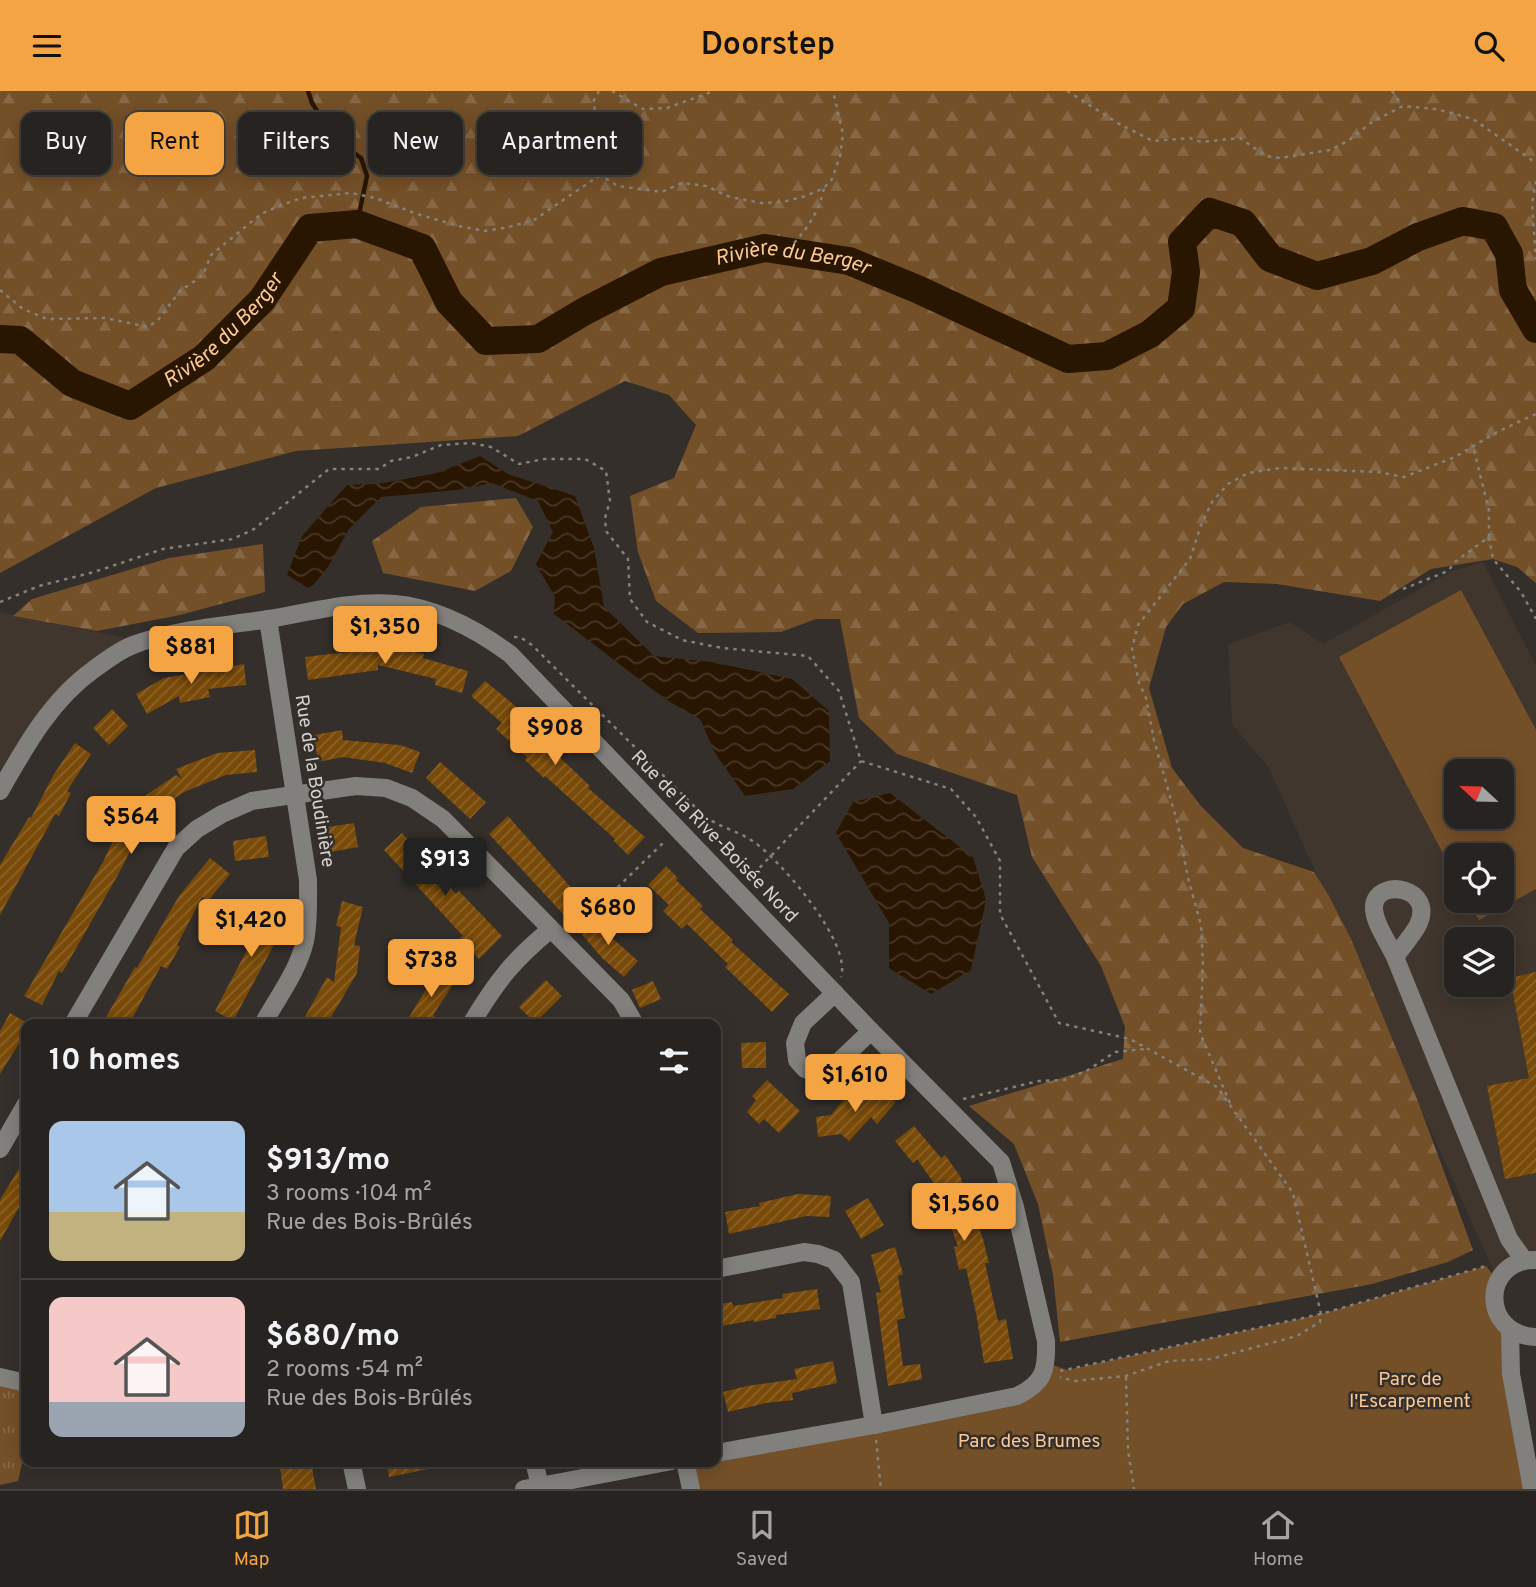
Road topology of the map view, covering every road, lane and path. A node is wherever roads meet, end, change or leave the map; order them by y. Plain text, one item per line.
1 (599, 91) edge
2 (612, 91) edge
3 (714, 91) edge
4 (833, 91) edge
5 (1067, 91) edge
6 (1392, 91) edge
7 (1403, 106) junction
8 (596, 112) edge
9 (1536, 163) edge
10 (600, 175) joint
11 (1536, 181) edge
12 (824, 188) junction
13 (794, 243) dead end
14 (1536, 259) edge
15 (0, 290) edge
16 (1536, 414) edge
17 (1473, 446) junction
18 (1489, 537) junction
19 (1404, 589) dead end
20 (0, 602) edge
21 (268, 619) junction
22 (1536, 619) edge
23 (500, 647) junction
24 (861, 761) junction
25 (0, 791) edge
26 (295, 796) junction
27 (677, 829) junction
28 (771, 856) junction
29 (737, 891) junction
30 (557, 935) junction
31 (1395, 957) dead end
32 (834, 992) junction
33 (76, 1019) edge
34 (266, 1019) edge
35 (474, 1019) edge
36 (632, 1019) edge
37 (871, 1031) junction
38 (1148, 1049) junction
39 (943, 1105) junction
40 (1235, 1112) junction
41 (21, 1113) edge
42 (0, 1149) edge
43 (1530, 1260) edge
44 (721, 1268) edge
45 (1498, 1281) junction
46 (1321, 1314) junction
47 (1510, 1331) junction
48 (1536, 1337) edge
49 (1043, 1373) junction
50 (1126, 1376) junction
51 (0, 1377) edge
52 (21, 1382) edge
53 (874, 1425) junction
54 (721, 1453) edge
55 (352, 1467) edge
56 (534, 1467) edge
57 (640, 1467) edge
58 (686, 1467) edge
59 (532, 1487) edge
60 (357, 1489) edge
61 (691, 1489) edge
62 (881, 1489) edge
63 (1134, 1489) edge
64 (1532, 1489) edge

1 - 8 path
2 - 3 path
4 - 12 path
5 - 7 path
6 - 7 path
7 - 9 path
10 - 12 path
10 - 15 path
11 - 14 path
12 - 13 path
16 - 17 path
17 - 18 path
17 - 40 path
18 - 19 path
18 - 22 path
20 - 24 path
21 - 23 street, Rue de la Rive-Boisée Nord
21 - 25 street, Rue de la Rive-Boisée Nord
21 - 26 street, Rue de la Boudinière
23 - 27 street, Rue de la Rive-Boisée Nord
23 - 28 path
24 - 28 path
24 - 38 path
26 - 30 street
26 - 33 street
26 - 34 street, Rue de la Boudinière
27 - 29 street, Rue de la Rive-Boisée Nord
27 - 30 path
28 - 29 path
28 - 32 path
29 - 32 street, Rue de la Rive-Boisée Nord
30 - 35 street
30 - 36 street
31 - 43 street
32 - 37 street, Rue de la Rive-Boisée Nord
32 - 37 street
37 - 39 street, Rue de la Rive-Boisée Nord
38 - 39 path
38 - 40 path
39 - 49 street, Rue de la Rive-Boisée Nord
40 - 46 path
41 - 42 street
43 - 45 street
44 - 53 street
45 - 46 path
45 - 47 street
46 - 49 path
46 - 50 path
47 - 48 street
47 - 64 street
49 - 50 path
49 - 53 street
50 - 63 path
51 - 52 street
53 - 54 street
53 - 62 path
55 - 60 street
56 - 59 street
57 - 59 street
58 - 61 street

